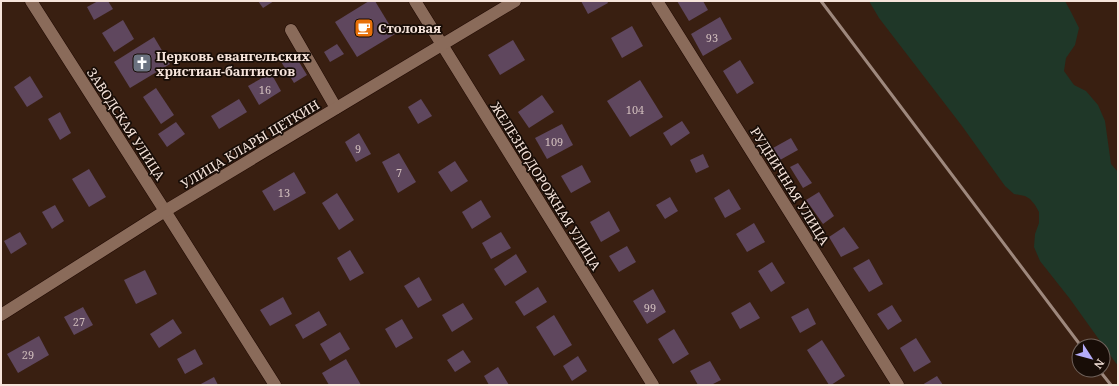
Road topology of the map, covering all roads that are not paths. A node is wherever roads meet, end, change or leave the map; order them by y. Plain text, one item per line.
1 (31, 1) edge
2 (415, 1) edge
3 (515, 1) edge
4 (657, 1) edge
5 (291, 30) dead end
6 (442, 45) junction
7 (336, 108) junction
8 (165, 211) junction
9 (1, 315) edge
10 (275, 385) edge
11 (653, 385) edge
12 (898, 385) edge

1 - 8 street, ЗАВОДСКАЯ УЛИЦА
2 - 6 street, ЖЕЛЕЗНОДОРОЖНАЯ УЛИЦА
3 - 6 street, УЛИЦА КЛАРЫ ЦЕТКИН
4 - 12 street, РУДНИЧНАЯ УЛИЦА
5 - 7 street
6 - 7 street, УЛИЦА КЛАРЫ ЦЕТКИН
6 - 11 street, ЖЕЛЕЗНОДОРОЖНАЯ УЛИЦА
7 - 8 street, УЛИЦА КЛАРЫ ЦЕТКИН
8 - 9 street, УЛИЦА КЛАРЫ ЦЕТКИН
8 - 10 street, ЗАВОДСКАЯ УЛИЦА

